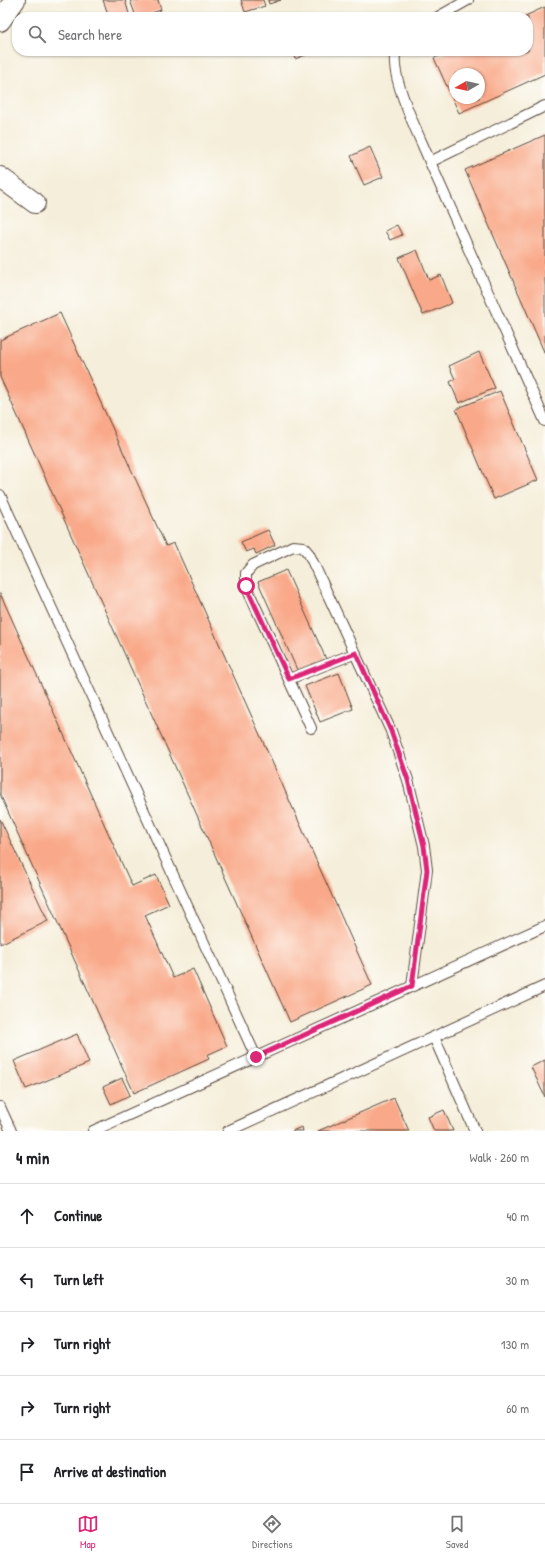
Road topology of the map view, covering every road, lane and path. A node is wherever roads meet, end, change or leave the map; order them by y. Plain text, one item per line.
1 (15, 0) edge
2 (468, 0) edge
3 (447, 12) edge
4 (0, 21) edge
5 (394, 56) edge
6 (545, 106) edge
7 (430, 162) junction
8 (0, 177) edge
9 (35, 203) dead end
10 (545, 421) edge
11 (0, 495) edge
12 (356, 653) junction
13 (289, 679) junction
14 (311, 728) dead end
15 (545, 926) edge
16 (412, 986) junction
17 (545, 986) edge
18 (434, 1037) junction
19 (256, 1057) junction
20 (0, 1107) edge
21 (11, 1131) edge
22 (92, 1131) edge
23 (228, 1131) edge
24 (475, 1131) edge

1 - 4 street
2 - 3 lane
5 - 7 lane
6 - 7 lane
7 - 10 lane
8 - 9 street
11 - 19 lane
12 - 13 lane
12 - 13 lane
12 - 16 lane
13 - 14 lane
15 - 16 lane
16 - 19 lane
17 - 18 lane
18 - 23 lane
18 - 24 lane
19 - 22 lane
20 - 21 lane

